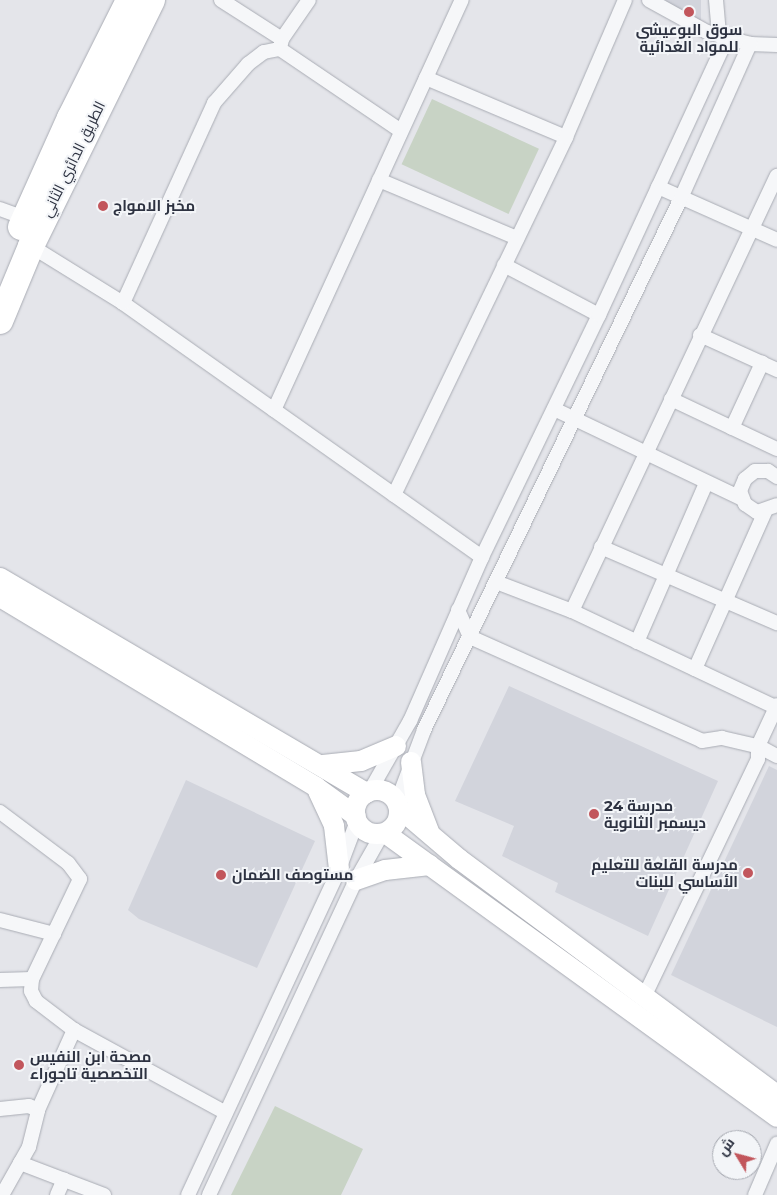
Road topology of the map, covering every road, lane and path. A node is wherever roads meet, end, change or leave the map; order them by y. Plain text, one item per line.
1 (129, 0) edge
2 (152, 0) edge
3 (221, 0) edge
4 (308, 0) edge
5 (462, 0) edge
6 (625, 0) edge
7 (649, 0) edge
8 (716, 0) edge
9 (723, 35) junction
10 (281, 44) junction
11 (750, 44) junction
12 (777, 44) edge
13 (426, 78) junction
14 (401, 132) junction
15 (566, 137) junction
16 (777, 176) edge
17 (379, 180) junction
18 (658, 187) junction
19 (681, 198) junction
20 (0, 209) edge
21 (25, 218) junction
22 (750, 229) junction
23 (517, 238) junction
24 (777, 240) edge
25 (31, 246) junction
26 (504, 265) junction
27 (0, 273) edge
28 (123, 303) junction
29 (599, 315) junction
30 (0, 321) edge
31 (700, 335) junction
32 (772, 365) edge
33 (671, 399) junction
34 (554, 409) junction
35 (274, 410) junction
36 (574, 418) junction
37 (732, 428) junction
38 (777, 449) edge
39 (645, 453) junction
40 (777, 477) edge
41 (706, 483) junction
42 (394, 495) junction
43 (742, 498) junction
44 (771, 508) edge
45 (600, 547) junction
46 (482, 557) junction
47 (665, 575) junction
48 (0, 578) edge
49 (496, 582) junction
50 (0, 597) edge
51 (725, 601) junction
52 (458, 610) junction
53 (572, 610) junction
54 (777, 623) edge
55 (470, 637) junction
56 (637, 642) junction
57 (694, 669) junction
58 (776, 706) edge
59 (396, 746) junction
60 (758, 746) junction
61 (777, 756) edge
62 (411, 762) junction
63 (323, 765) junction
64 (316, 787) junction
65 (368, 792) junction
66 (398, 805) junction
67 (0, 812) edge
68 (356, 818) junction
69 (383, 834) junction
70 (432, 837) junction
71 (430, 865) junction
72 (339, 869) junction
73 (356, 880) junction
74 (0, 920) edge
75 (54, 934) junction
76 (32, 979) junction
77 (0, 980) edge
78 (644, 997) junction
79 (278, 1003) junction
80 (296, 1012) junction
81 (74, 1030) junction
82 (748, 1084) junction
83 (777, 1095) edge
84 (0, 1109) edge
85 (38, 1110) junction
86 (226, 1113) junction
87 (777, 1118) edge
88 (777, 1144) edge
89 (20, 1163) junction
90 (64, 1179) junction
91 (2, 1195) edge
92 (57, 1195) edge
93 (104, 1195) edge
94 (188, 1195) edge
95 (209, 1195) edge
96 (755, 1195) edge

1 - 21 highway, الطريق الدائري الثاني
2 - 25 highway, الطريق الدائري الثاني
3 - 10 street
4 - 10 street
5 - 13 street
6 - 15 street
7 - 9 street
8 - 9 street
9 - 11 street
9 - 18 street
10 - 14 street
10 - 28 street
11 - 12 street
11 - 19 street
13 - 14 street
13 - 15 street
14 - 17 street
15 - 23 street
16 - 22 street
17 - 23 street
17 - 35 street
18 - 19 street
18 - 29 street
19 - 22 street
19 - 36 street
20 - 21 street
21 - 27 highway, الطريق الدائري الثاني
22 - 24 street
22 - 31 street
23 - 26 street
25 - 28 street
25 - 30 highway, الطريق الدائري الثاني
26 - 29 street
26 - 42 street
28 - 35 street
29 - 34 street
31 - 32 street
31 - 33 street
32 - 37 street
33 - 37 street
33 - 39 street
34 - 36 street
34 - 46 street
35 - 42 street
36 - 39 street
36 - 49 street
37 - 38 street
39 - 41 street
39 - 45 street
40 - 43 street
41 - 43 street
41 - 47 street
42 - 46 street
43 - 44 street
44 - 51 street
45 - 47 street
45 - 53 street
46 - 52 street
47 - 51 street
47 - 56 street
48 - 63 street
49 - 53 street
49 - 55 street
50 - 64 street
51 - 54 street
51 - 57 street
52 - 55 street
52 - 59 street
53 - 56 street
55 - 60 street
55 - 62 street
56 - 57 street
57 - 58 street
58 - 60 street
59 - 63 street
59 - 65 street
60 - 61 street
60 - 78 street
62 - 66 street
62 - 70 street
63 - 65 street
64 - 68 street
64 - 72 street
65 - 66 street
65 - 68 street
66 - 69 street
66 - 70 street
67 - 75 street
68 - 69 street
68 - 72 street
69 - 71 street
69 - 73 street
70 - 78 street
71 - 73 street
71 - 82 street
72 - 79 street
73 - 80 street
74 - 75 street
75 - 76 street
76 - 77 street
76 - 81 street
78 - 82 street
79 - 80 street
79 - 86 street
80 - 95 street
81 - 85 street
81 - 86 street
82 - 83 street
82 - 87 street
84 - 85 street
85 - 89 street
86 - 94 street
88 - 96 street
89 - 90 street
89 - 91 street
90 - 92 street
90 - 93 street

